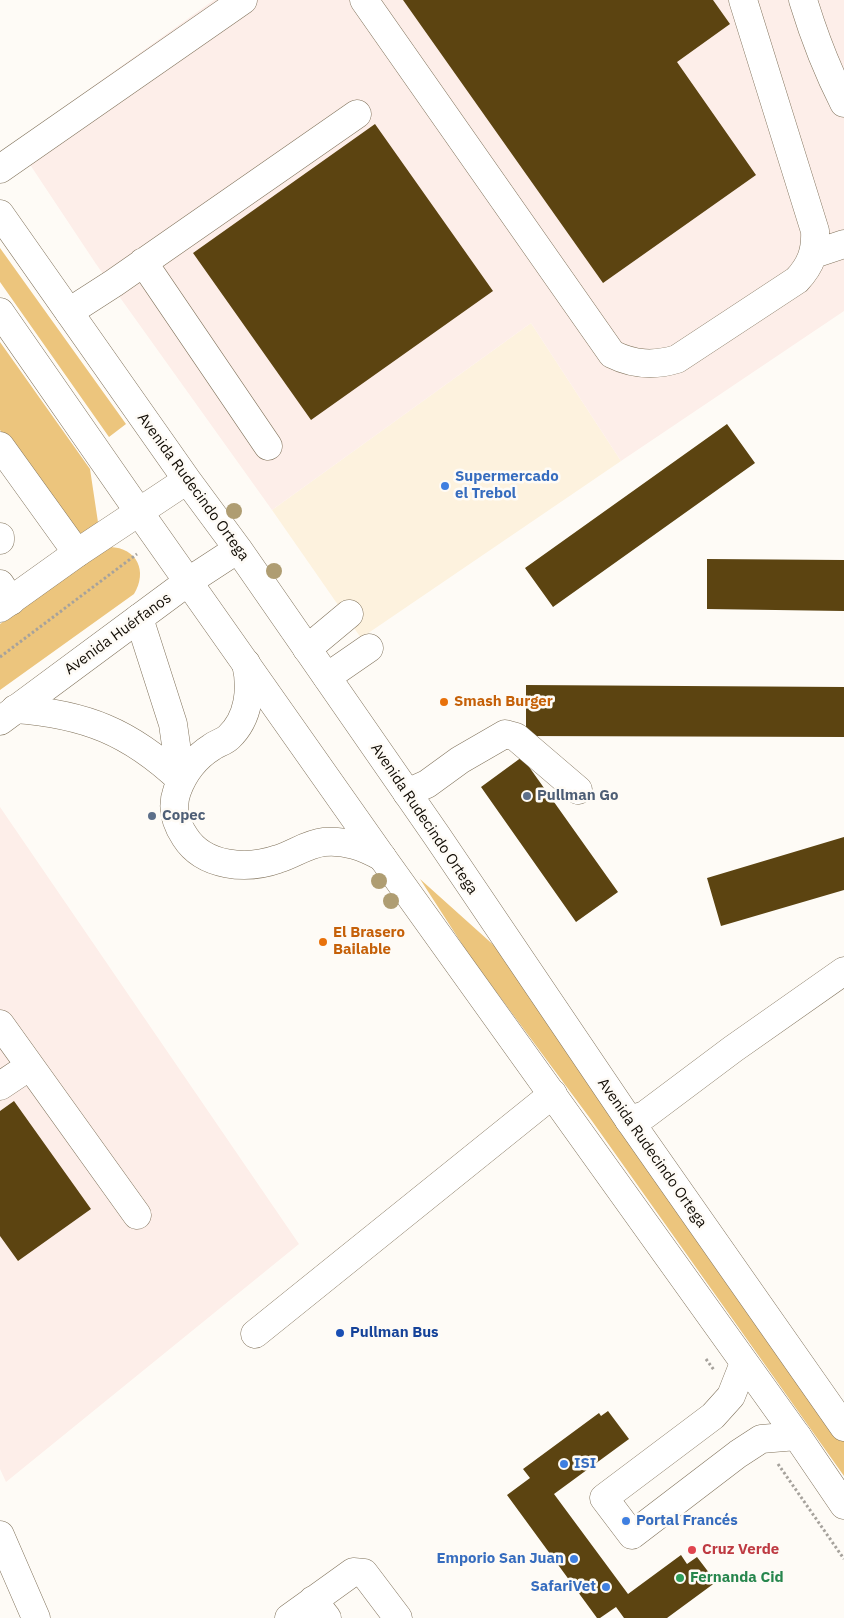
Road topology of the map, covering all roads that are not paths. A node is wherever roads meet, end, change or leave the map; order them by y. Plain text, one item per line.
1 (243, 0) edge
2 (364, 0) edge
3 (744, 0) edge
4 (803, 0) edge
5 (844, 103) edge
6 (357, 114) dead end
7 (0, 169) edge
8 (0, 214) edge
9 (844, 244) edge
10 (814, 254) junction
11 (143, 262) junction
12 (0, 312) edge
13 (69, 312) junction
14 (0, 446) edge
15 (268, 446) dead end
16 (187, 480) junction
17 (139, 512) junction
18 (238, 549) junction
19 (77, 553) junction
20 (189, 582) junction
21 (4, 598) edge
22 (349, 614) dead end
23 (139, 618) junction
24 (368, 648) dead end
25 (307, 649) junction
26 (246, 663) junction
27 (327, 677) junction
28 (8, 715) edge
29 (181, 780) junction
30 (578, 790) dead end
31 (407, 793) junction
32 (382, 857) junction
33 (844, 971) edge
34 (0, 1024) edge
35 (30, 1066) junction
36 (0, 1086) edge
37 (553, 1094) junction
38 (629, 1120) junction
39 (137, 1216) dead end
40 (255, 1334) dead end
41 (744, 1363) junction
42 (844, 1427) edge
43 (797, 1436) junction
44 (844, 1505) edge
45 (3, 1548) edge
46 (320, 1609) edge
47 (36, 1618) edge
48 (289, 1618) edge
49 (398, 1618) edge

1 - 7 main road
2 - 10 main road
3 - 10 main road
4 - 5 main road
6 - 11 main road
8 - 13 main road, Avenida Rudecindo Ortega
9 - 10 main road
11 - 13 main road
11 - 15 main road
12 - 17 main road
13 - 16 main road, Avenida Rudecindo Ortega
14 - 19 main road
16 - 17 main road
16 - 18 main road, Avenida Rudecindo Ortega
17 - 19 main road
17 - 20 main road
18 - 20 main road, Avenida Huérfanos
18 - 25 main road, Avenida Rudecindo Ortega
19 - 21 main road
20 - 23 main road, Avenida Huérfanos
20 - 26 main road
22 - 25 main road
23 - 28 main road, Avenida Huérfanos
23 - 29 main road
24 - 27 main road
25 - 27 main road, Avenida Rudecindo Ortega
26 - 29 main road
26 - 32 main road
27 - 31 main road, Avenida Rudecindo Ortega
28 - 29 main road
29 - 32 main road
30 - 31 main road
31 - 38 main road, Avenida Rudecindo Ortega
32 - 37 main road
33 - 38 main road
34 - 35 main road
35 - 36 main road
35 - 39 main road
37 - 40 main road
37 - 41 main road
38 - 42 main road, Avenida Rudecindo Ortega
41 - 43 main road
41 - 43 main road
43 - 44 main road
45 - 47 main road
46 - 48 main road
46 - 49 main road

